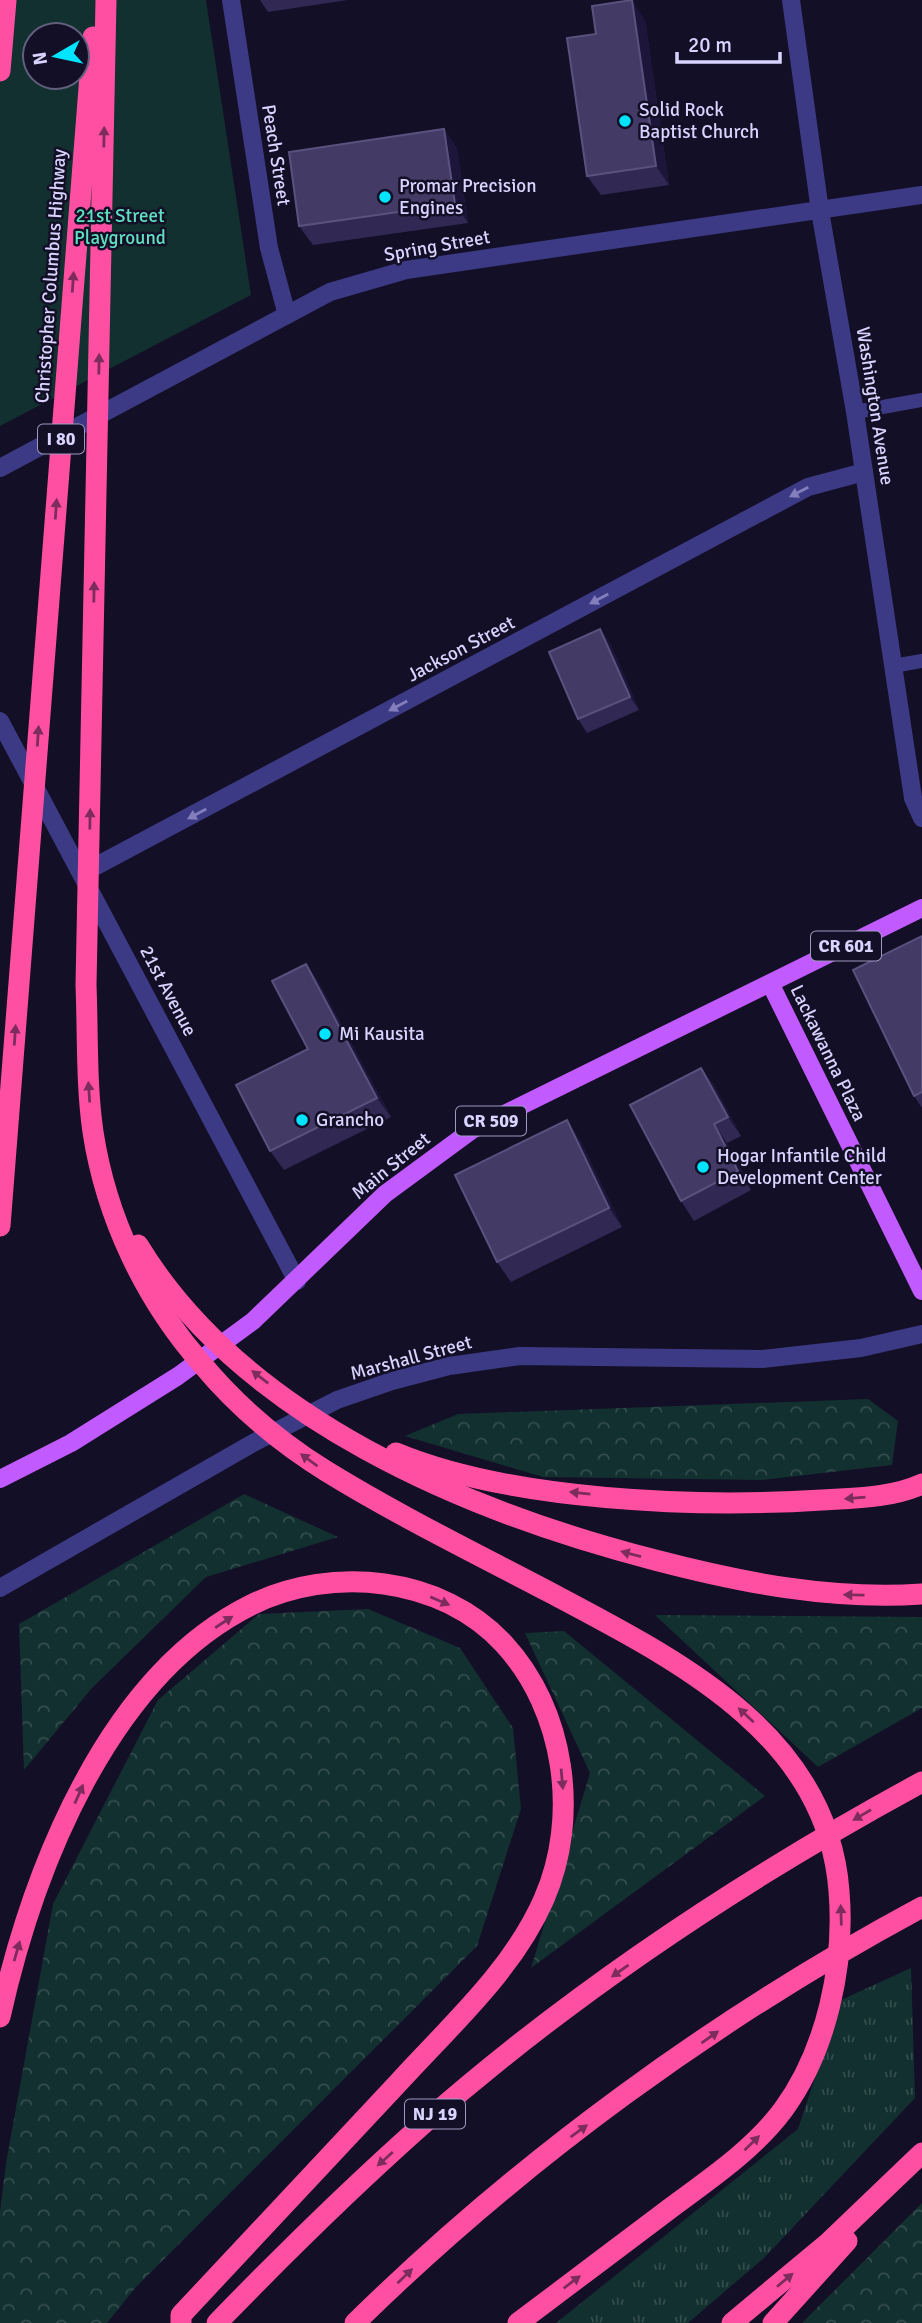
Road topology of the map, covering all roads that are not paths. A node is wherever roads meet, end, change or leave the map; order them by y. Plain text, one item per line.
1 (6, 0) edge
2 (95, 0) edge
3 (106, 0) edge
4 (231, 0) edge
5 (792, 0) edge
6 (0, 71) edge
7 (922, 195) edge
8 (820, 211) junction
9 (287, 315) junction
10 (922, 400) edge
11 (855, 412) junction
12 (0, 468) edge
13 (864, 472) junction
14 (922, 661) edge
15 (893, 666) junction
16 (0, 721) edge
17 (922, 818) edge
18 (83, 873) junction
19 (922, 908) edge
20 (771, 985) junction
21 (0, 1226) edge
22 (146, 1271) junction
23 (297, 1281) junction
24 (922, 1291) edge
25 (922, 1334) edge
26 (404, 1463) junction
27 (0, 1479) edge
28 (922, 1484) edge
29 (0, 1588) edge
30 (922, 1594) edge
31 (922, 1782) edge
32 (922, 1908) edge
33 (0, 2017) edge
34 (922, 2154) edge
35 (181, 2323) edge
36 (217, 2323) edge
37 (355, 2323) edge
38 (518, 2323) edge
39 (732, 2323) edge
40 (773, 2323) edge

1 - 6 highway
21 -> 2 highway, Christopher Columbus Highway / I 80
22 -> 3 highway
4 - 9 street, Peach Street
5 - 8 street, Washington Avenue
7 - 8 street, Spring Street
8 - 9 street, Spring Street
8 - 11 street, Washington Avenue
9 - 12 street, Spring Street
10 - 11 lane
11 - 13 street, Washington Avenue
13 - 15 street, Washington Avenue
13 -> 18 street, Jackson Street
14 - 15 lane
15 - 17 street, Washington Avenue
16 - 18 street, 21st Avenue
18 - 23 street, 21st Avenue
19 - 20 main road, Main Street / CR 601
20 - 23 main road, Main Street / CR 509
20 - 24 main road, Lackawanna Plaza
26 -> 22 highway
38 -> 22 highway
23 - 27 main road, Main Street / CR 509
25 - 29 street, Marshall Street
28 -> 26 highway
30 -> 26 highway
31 -> 36 highway, NJ 19
37 -> 32 highway
33 -> 35 highway
39 -> 34 highway
34 - 40 highway

